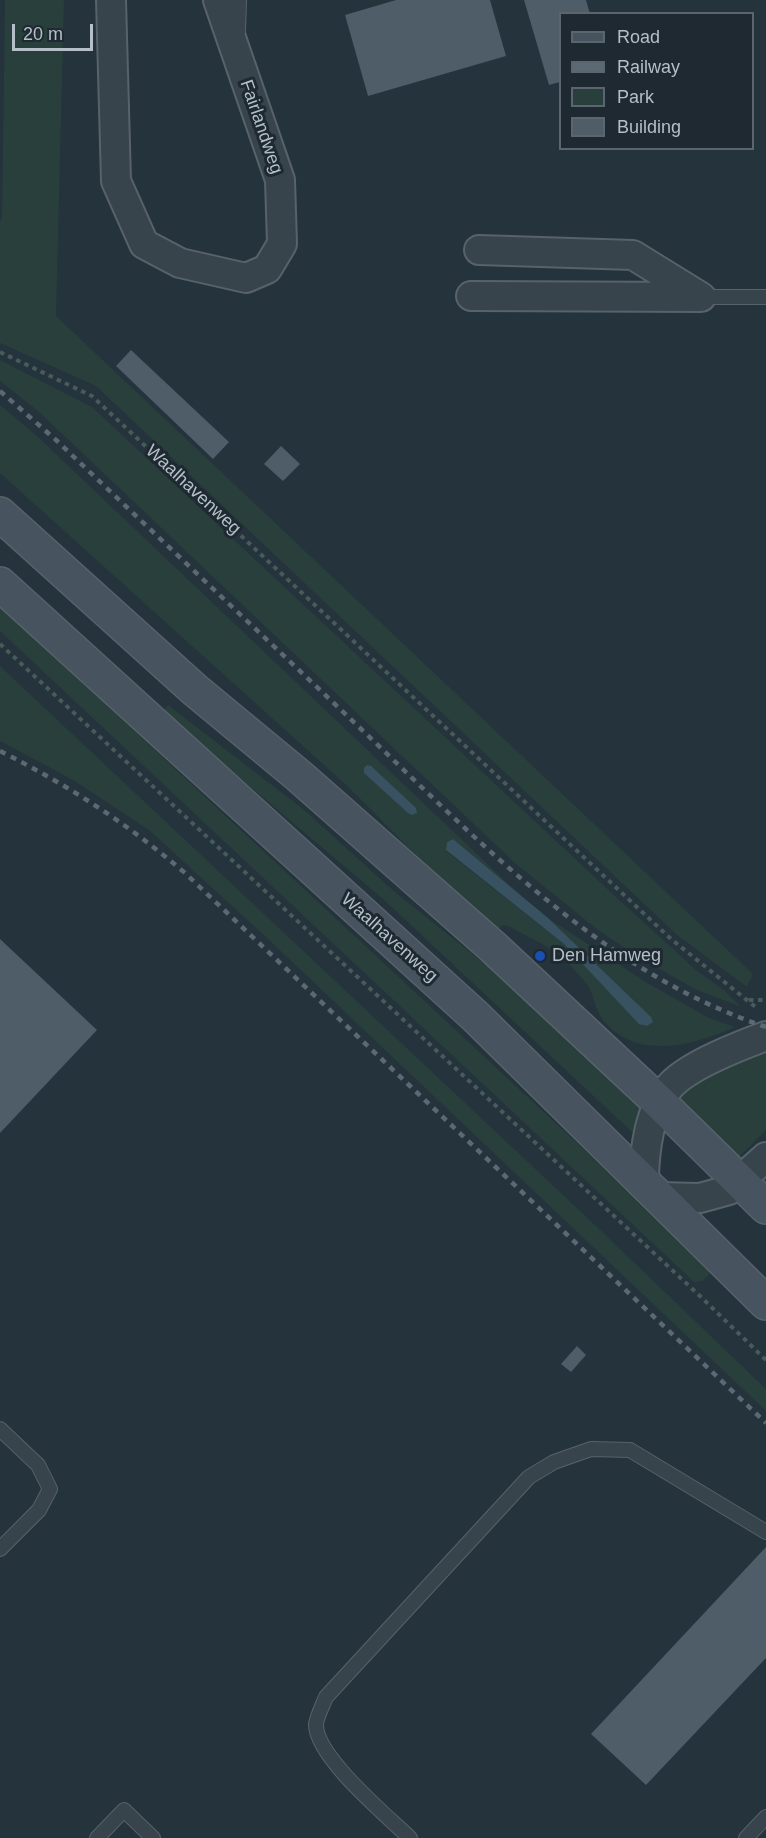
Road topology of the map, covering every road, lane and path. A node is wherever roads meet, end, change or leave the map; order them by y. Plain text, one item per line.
1 (111, 0) edge
2 (218, 0) edge
3 (238, 0) edge
4 (238, 58) junction
5 (479, 250) dead end
6 (471, 296) dead end
7 (701, 297) junction
8 (766, 297) edge
9 (0, 352) edge
10 (0, 514) edge
11 (0, 584) edge
12 (0, 644) edge
13 (748, 1000) junction
14 (766, 1000) edge
15 (764, 1025) edge
16 (612, 1060) junction
17 (693, 1068) junction
18 (660, 1103) junction
19 (766, 1157) edge
20 (740, 1181) junction
21 (651, 1190) junction
22 (766, 1207) edge
23 (766, 1303) edge
24 (766, 1360) edge
25 (0, 1429) edge
26 (766, 1532) edge
27 (0, 1549) edge
28 (766, 1817) edge
29 (97, 1838) edge
30 (153, 1838) edge
31 (410, 1838) edge
32 (746, 1838) edge

1 - 4 street, Fairlandweg
2 - 4 street, Fairlandweg
3 - 4 lane
5 - 7 street
6 - 7 street
7 - 8 lane
9 - 13 path, Waalhavenweg
10 - 16 street
11 - 21 street, Waalhavenweg
12 - 24 path
13 - 14 path
13 - 15 path, Waalhavenweg
15 - 17 street
16 - 17 street
16 - 18 street
17 - 18 street
18 - 20 street
18 - 21 street
19 - 20 street
20 - 21 street
20 - 22 street
21 - 23 street, Waalhavenweg
25 - 27 lane
26 - 31 lane
28 - 32 lane
29 - 30 lane

